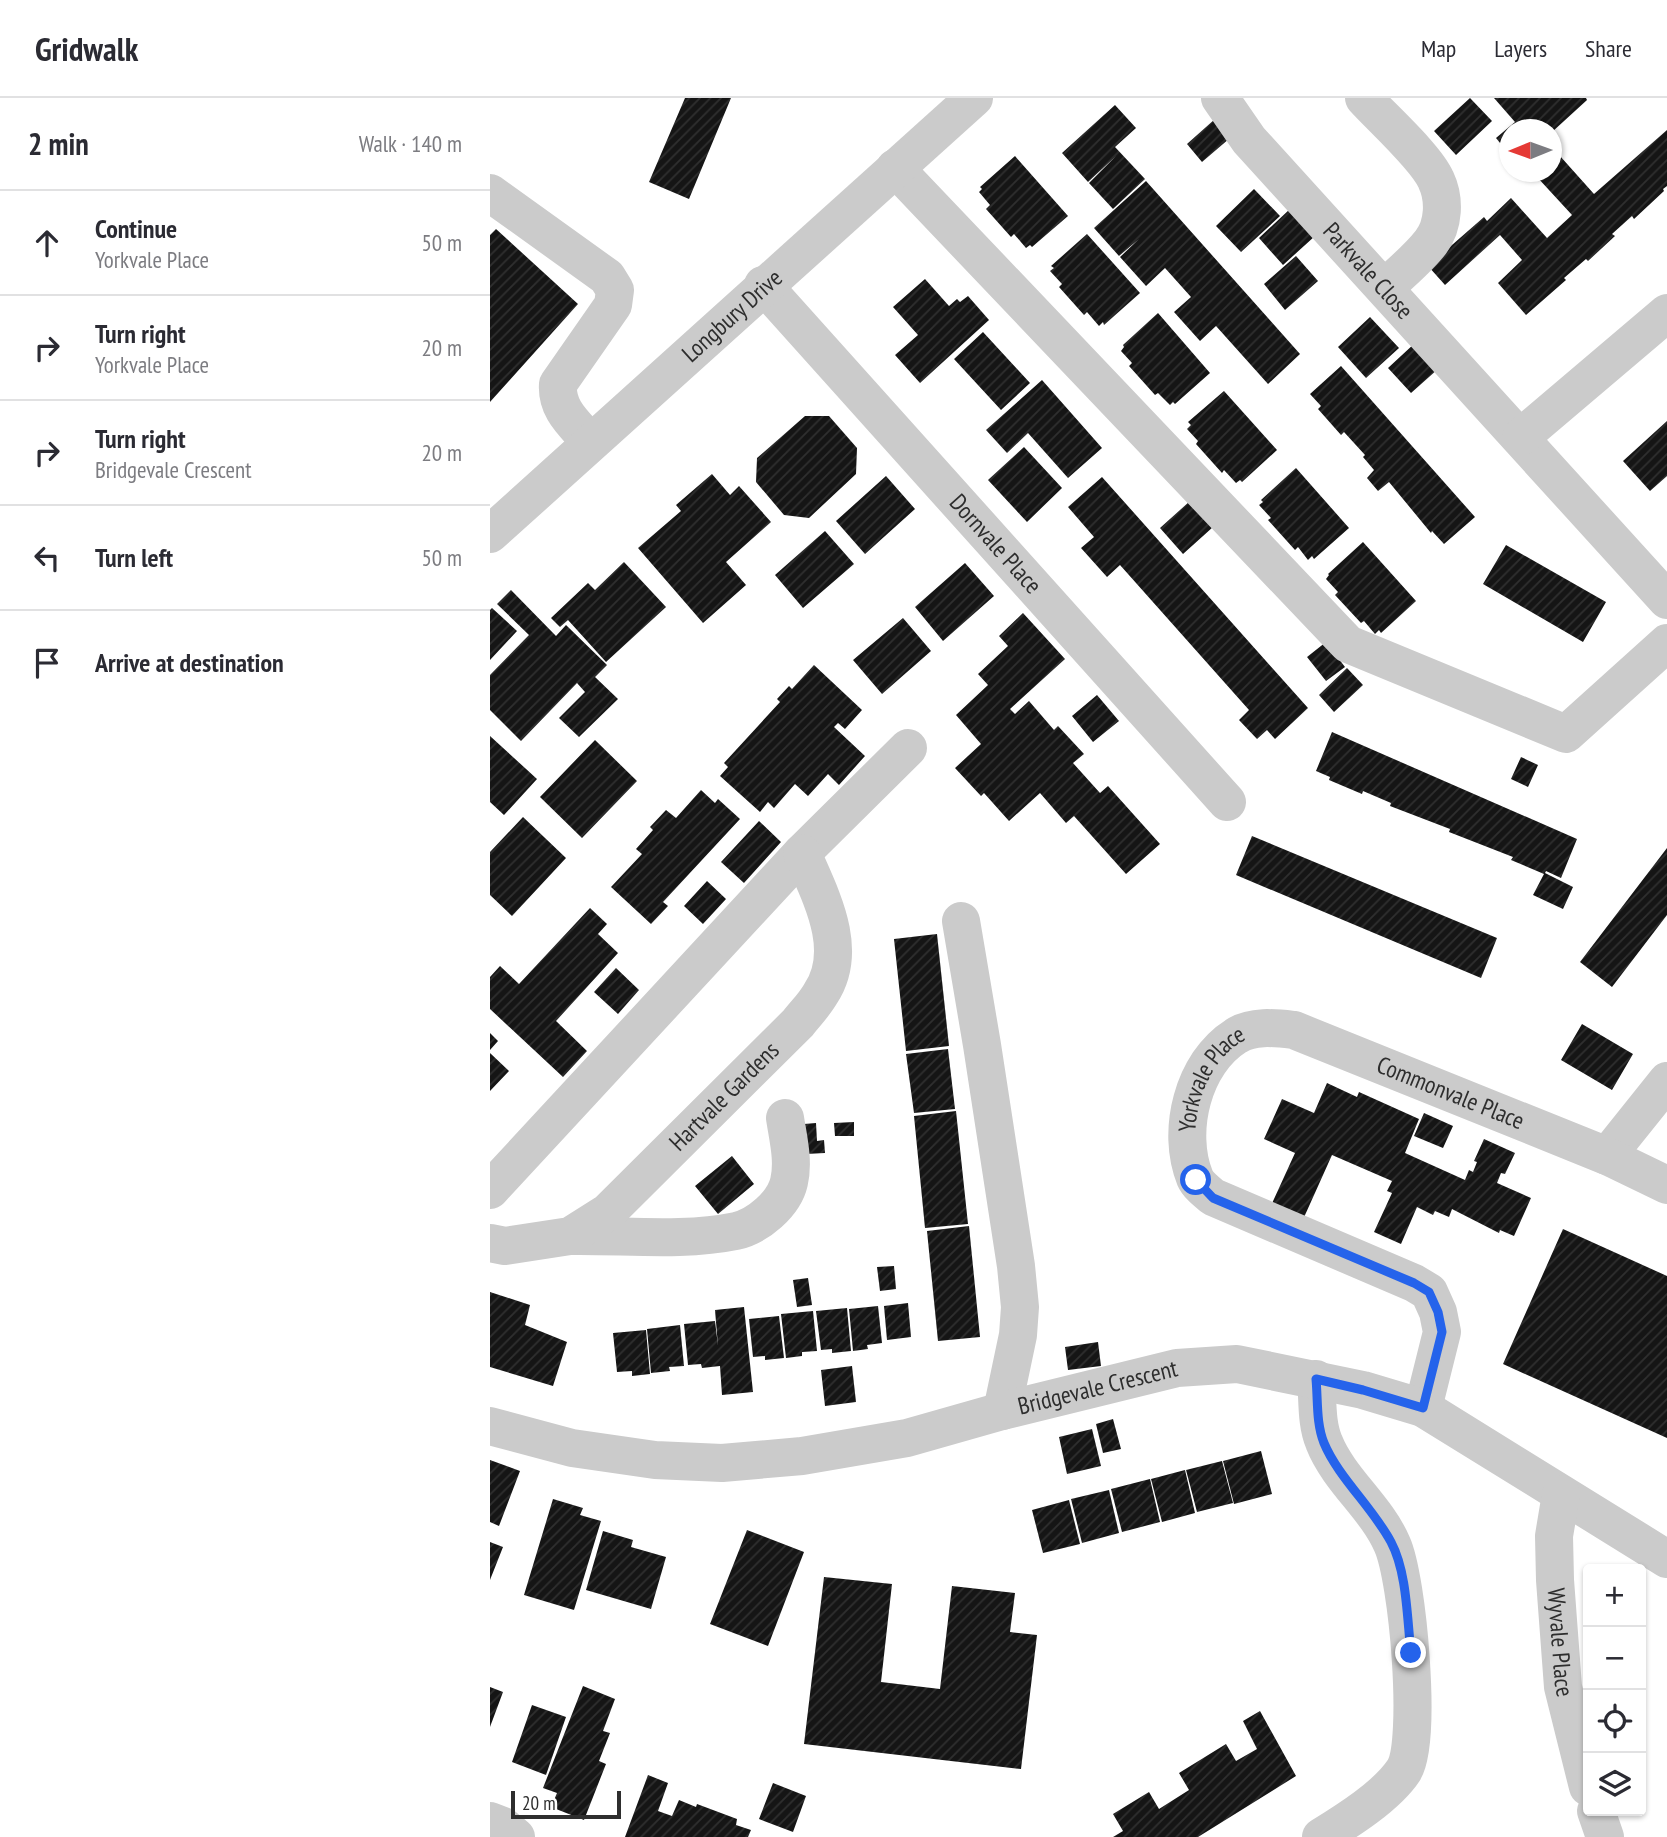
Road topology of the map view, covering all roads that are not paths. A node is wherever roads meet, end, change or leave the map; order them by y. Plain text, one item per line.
1 (1220, 98) edge
2 (1364, 98) edge
3 (963, 103) edge
4 (895, 168) junction
5 (490, 193) edge
6 (763, 285) junction
7 (1385, 288) junction
8 (1667, 313) edge
9 (1521, 437) junction
10 (590, 442) junction
11 (490, 534) edge
12 (1667, 600) edge
13 (1667, 643) edge
14 (908, 748) dead end
15 (1227, 802) dead end
16 (802, 853) junction
17 (961, 921) dead end
18 (1294, 1030) joint
19 (1667, 1081) edge
20 (785, 1118) dead end
21 (1607, 1156) junction
22 (1667, 1185) edge
23 (490, 1190) edge
24 (570, 1236) junction
25 (490, 1243) edge
26 (1316, 1379) junction
27 (1423, 1408) junction
28 (1002, 1411) junction
29 (490, 1426) edge
30 (1561, 1494) junction
31 (1664, 1562) edge
32 (1583, 1767) edge
33 (1598, 1816) edge
34 (490, 1821) edge
35 (1333, 1830) edge
36 (516, 1837) edge
37 (1605, 1837) edge

1 - 7 street, Parkvale Close
2 - 7 street
3 - 4 street, Longbury Drive
4 - 6 street, Longbury Drive
4 - 13 street
5 - 10 street
6 - 10 street, Longbury Drive
6 - 15 street, Dornvale Place
7 - 9 street, Parkvale Close
8 - 9 street
9 - 12 street, Parkvale Close
10 - 11 street, Longbury Drive
14 - 16 street
16 - 23 street
16 - 24 street, Hartvale Gardens
17 - 28 street
18 - 21 street, Commonvale Place
18 - 27 street, Yorkvale Place
19 - 21 street
20 - 24 street
21 - 22 street, Commonvale Place
24 - 25 street, Hartvale Gardens
26 - 27 street, Bridgevale Crescent
26 - 28 street, Bridgevale Crescent
26 - 35 street
27 - 30 street, Bridgevale Crescent
28 - 29 street, Bridgevale Crescent
30 - 31 street, Bridgevale Crescent
30 - 32 street, Wyvale Place
33 - 37 street
34 - 36 street

